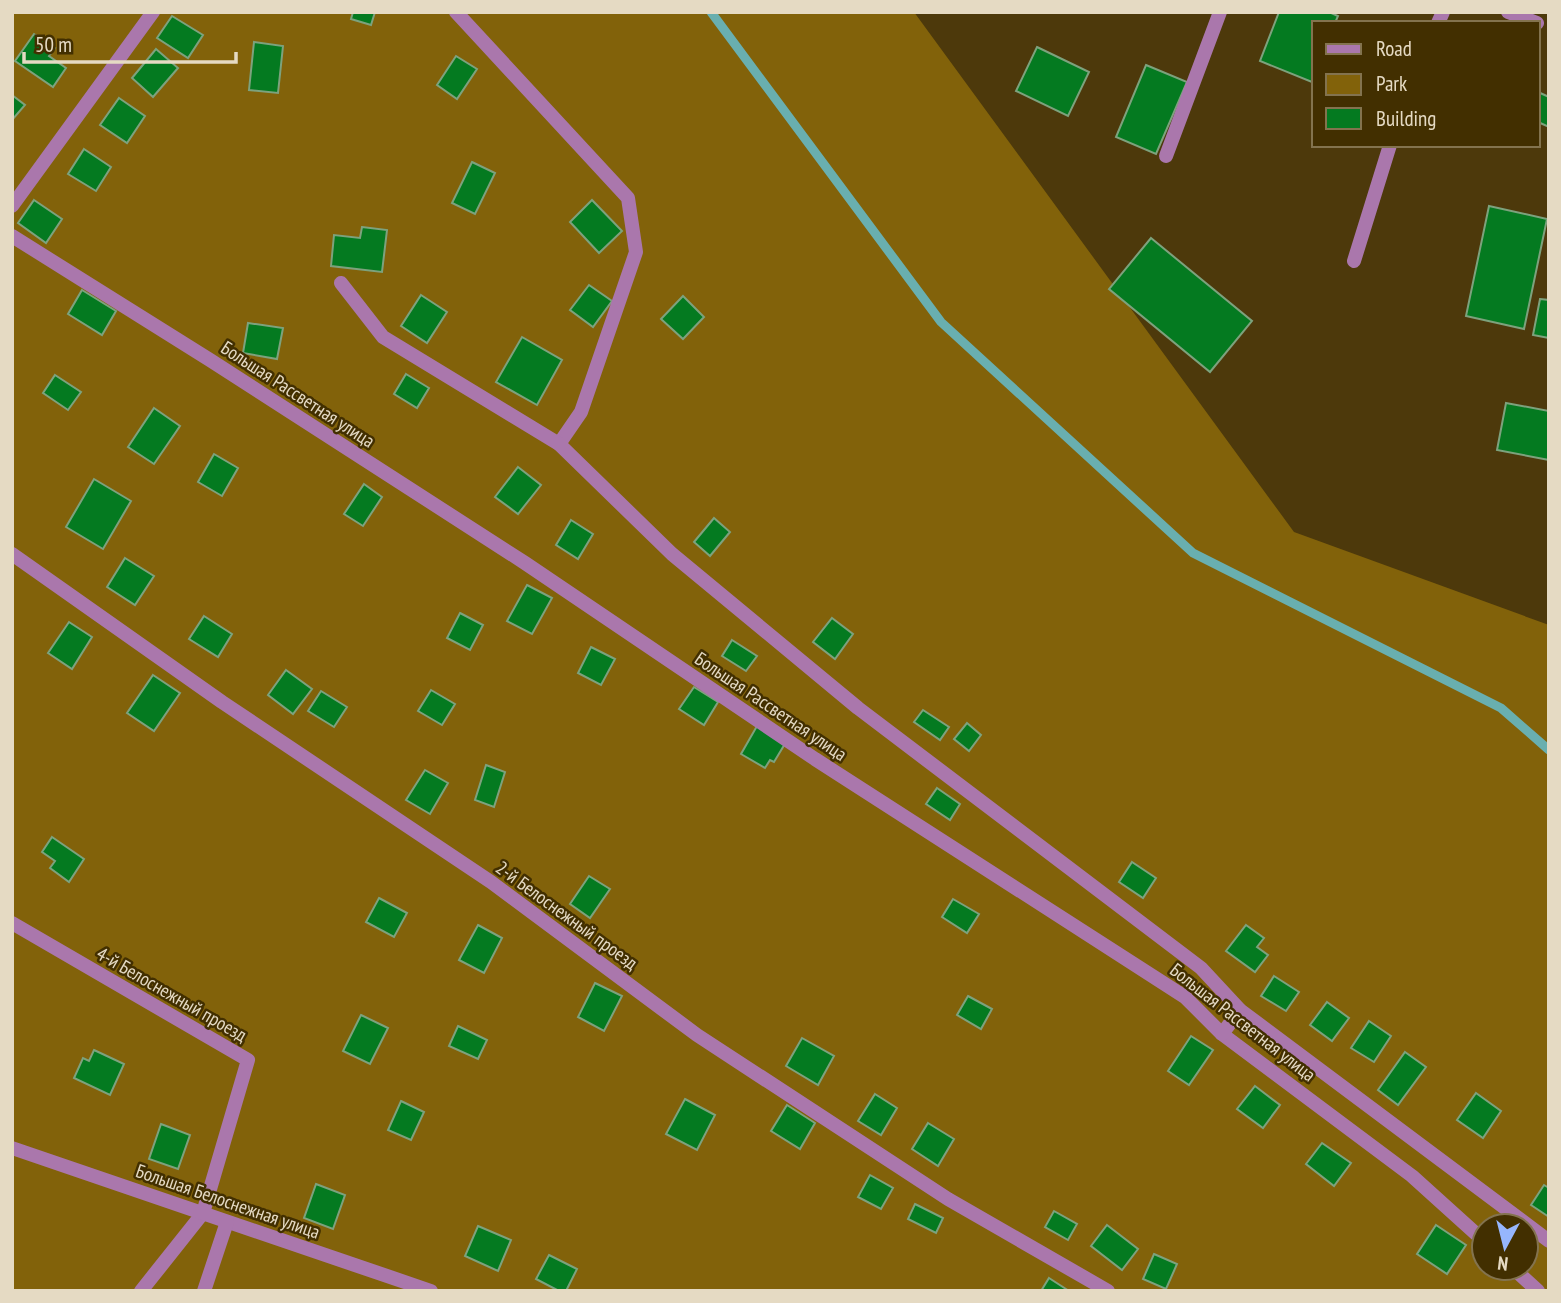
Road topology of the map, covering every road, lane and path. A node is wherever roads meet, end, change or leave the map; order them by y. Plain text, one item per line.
1 (153, 12) edge
2 (456, 12) edge
3 (1220, 12) edge
4 (1508, 12) edge
5 (1533, 21) edge
6 (1389, 147) edge
7 (1166, 156) dead end
8 (12, 206) edge
9 (12, 236) edge
10 (1354, 261) dead end
11 (341, 283) dead end
12 (559, 444) junction
13 (12, 554) edge
14 (12, 923) edge
15 (1240, 1010) junction
16 (1222, 1034) junction
17 (12, 1148) edge
18 (203, 1213) junction
19 (227, 1222) junction
20 (1470, 1228) edge
21 (1549, 1241) edge
22 (421, 1289) edge
23 (141, 1291) edge
24 (204, 1291) edge
25 (1108, 1291) edge

1 - 8 street
2 - 12 street
3 - 7 street
4 - 5 street
6 - 10 street
9 - 16 street, Большая Рассветная улица
11 - 12 street
12 - 15 street
13 - 25 street, 2-й Белоснежный проезд
14 - 18 street, 4-й Белоснежный проезд
15 - 16 street
15 - 21 street
16 - 20 street, Большая Рассветная улица
17 - 18 street, Большая Белоснежная улица
18 - 19 street, Большая Белоснежная улица
18 - 23 street
19 - 22 street, Большая Белоснежная улица
19 - 24 street

